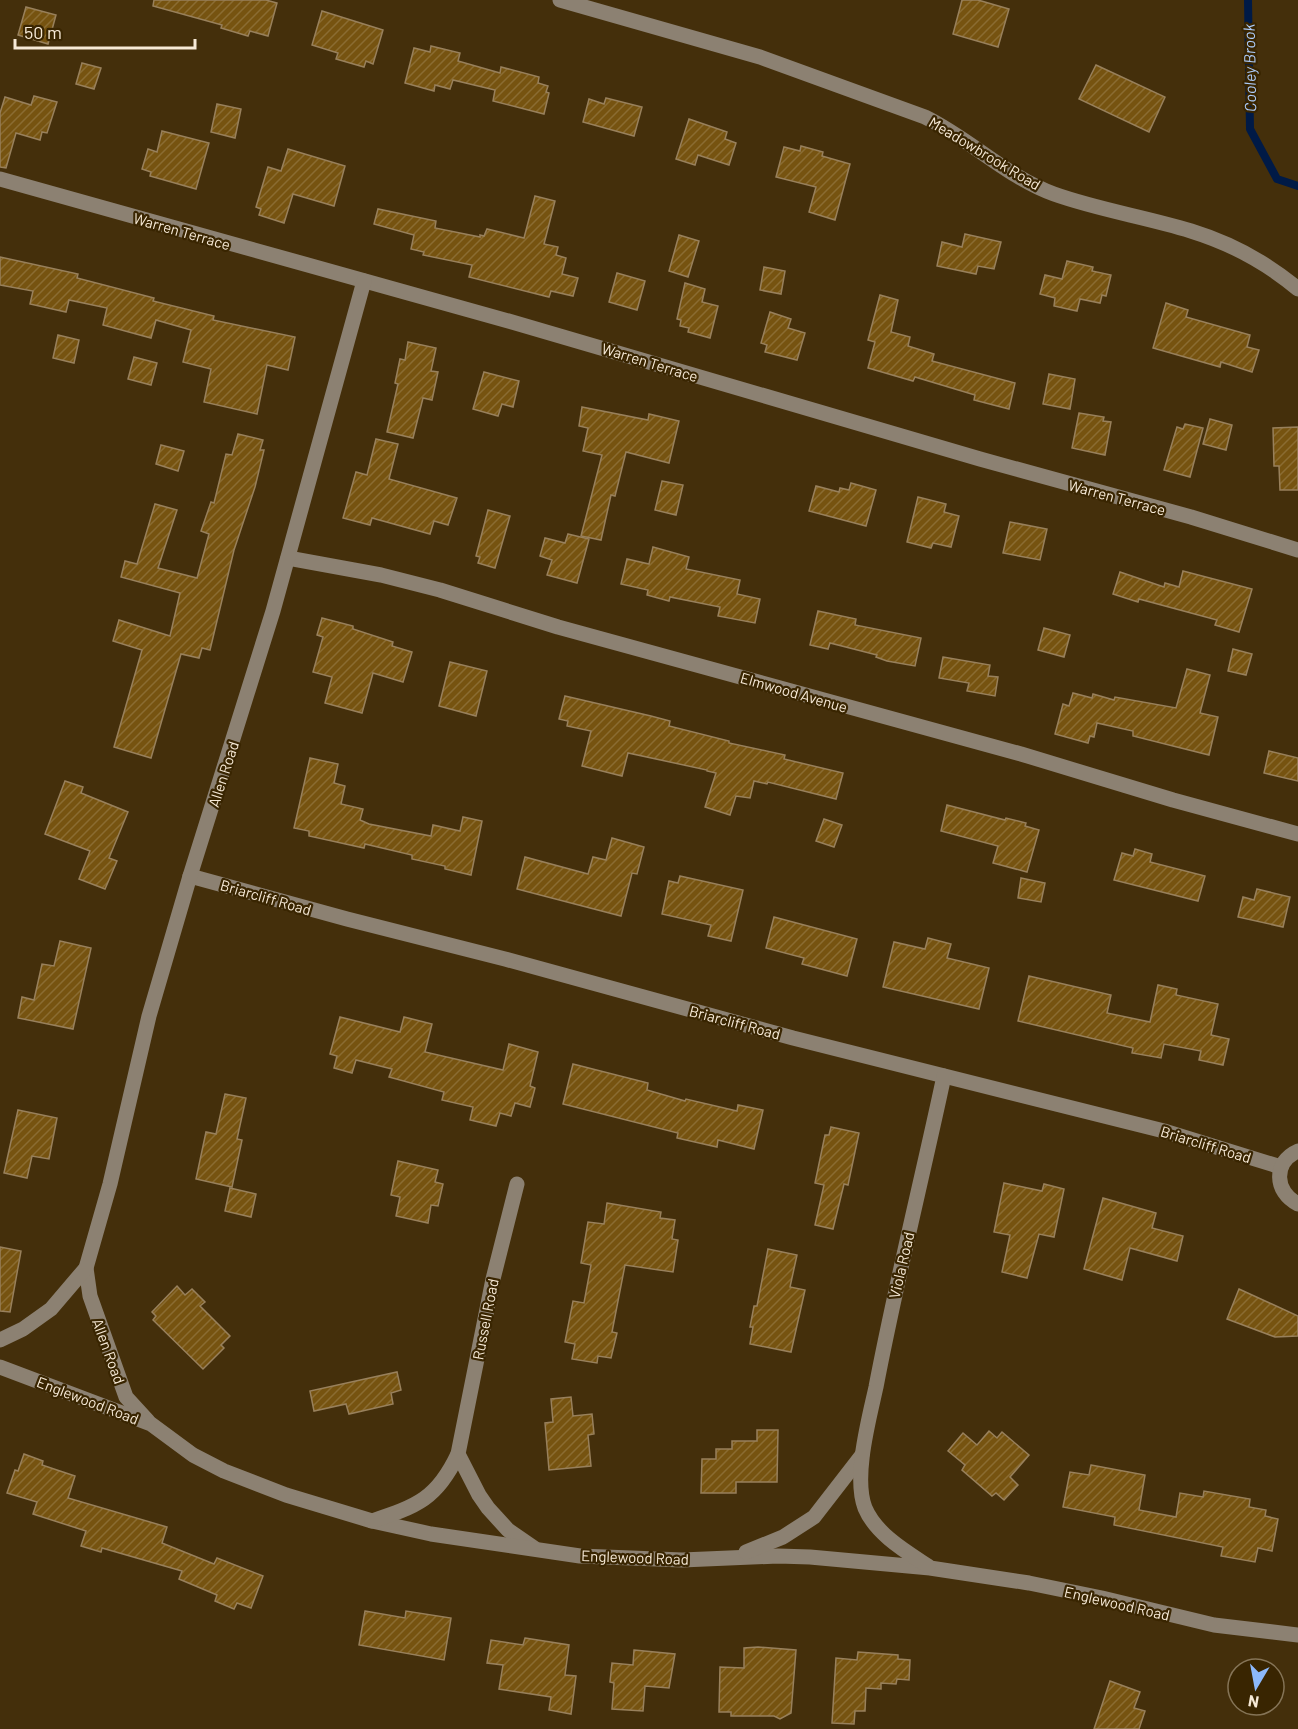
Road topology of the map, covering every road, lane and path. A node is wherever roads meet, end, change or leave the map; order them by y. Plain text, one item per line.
1 (560, 0) edge
2 (0, 179) edge
3 (364, 281) junction
4 (1298, 289) edge
5 (1298, 550) edge
6 (288, 558) junction
7 (1298, 834) edge
8 (190, 876) junction
9 (944, 1076) junction
10 (1298, 1150) edge
11 (1281, 1167) junction
12 (517, 1184) dead end
13 (1298, 1204) edge
14 (86, 1268) junction
15 (0, 1340) edge
16 (0, 1367) edge
17 (151, 1424) junction
18 (458, 1454) junction
19 (862, 1455) junction
20 (372, 1521) junction
21 (538, 1550) junction
22 (731, 1558) junction
23 (930, 1568) junction
24 (1298, 1635) edge

1 - 4 street, Meadowbrook Road
2 - 3 street, Warren Terrace
3 - 5 street, Warren Terrace
3 - 6 street, Allen Road
6 - 7 street, Elmwood Avenue
6 - 8 street, Allen Road
8 - 9 street, Briarcliff Road
8 - 14 street, Allen Road
9 - 11 street, Briarcliff Road
9 - 19 street, Viola Road
10 - 11 street
11 - 13 street
12 - 18 street, Russell Road
14 - 15 street, Allen Road
14 - 17 street, Allen Road
16 - 17 street, Englewood Road
17 - 20 street, Englewood Road
18 - 20 street, Russell Road
18 - 21 street
19 - 22 street, Viola Road
19 - 23 street, Viola Road
20 - 21 street, Englewood Road
21 - 22 street, Englewood Road
22 - 23 street, Englewood Road
23 - 24 street, Englewood Road

